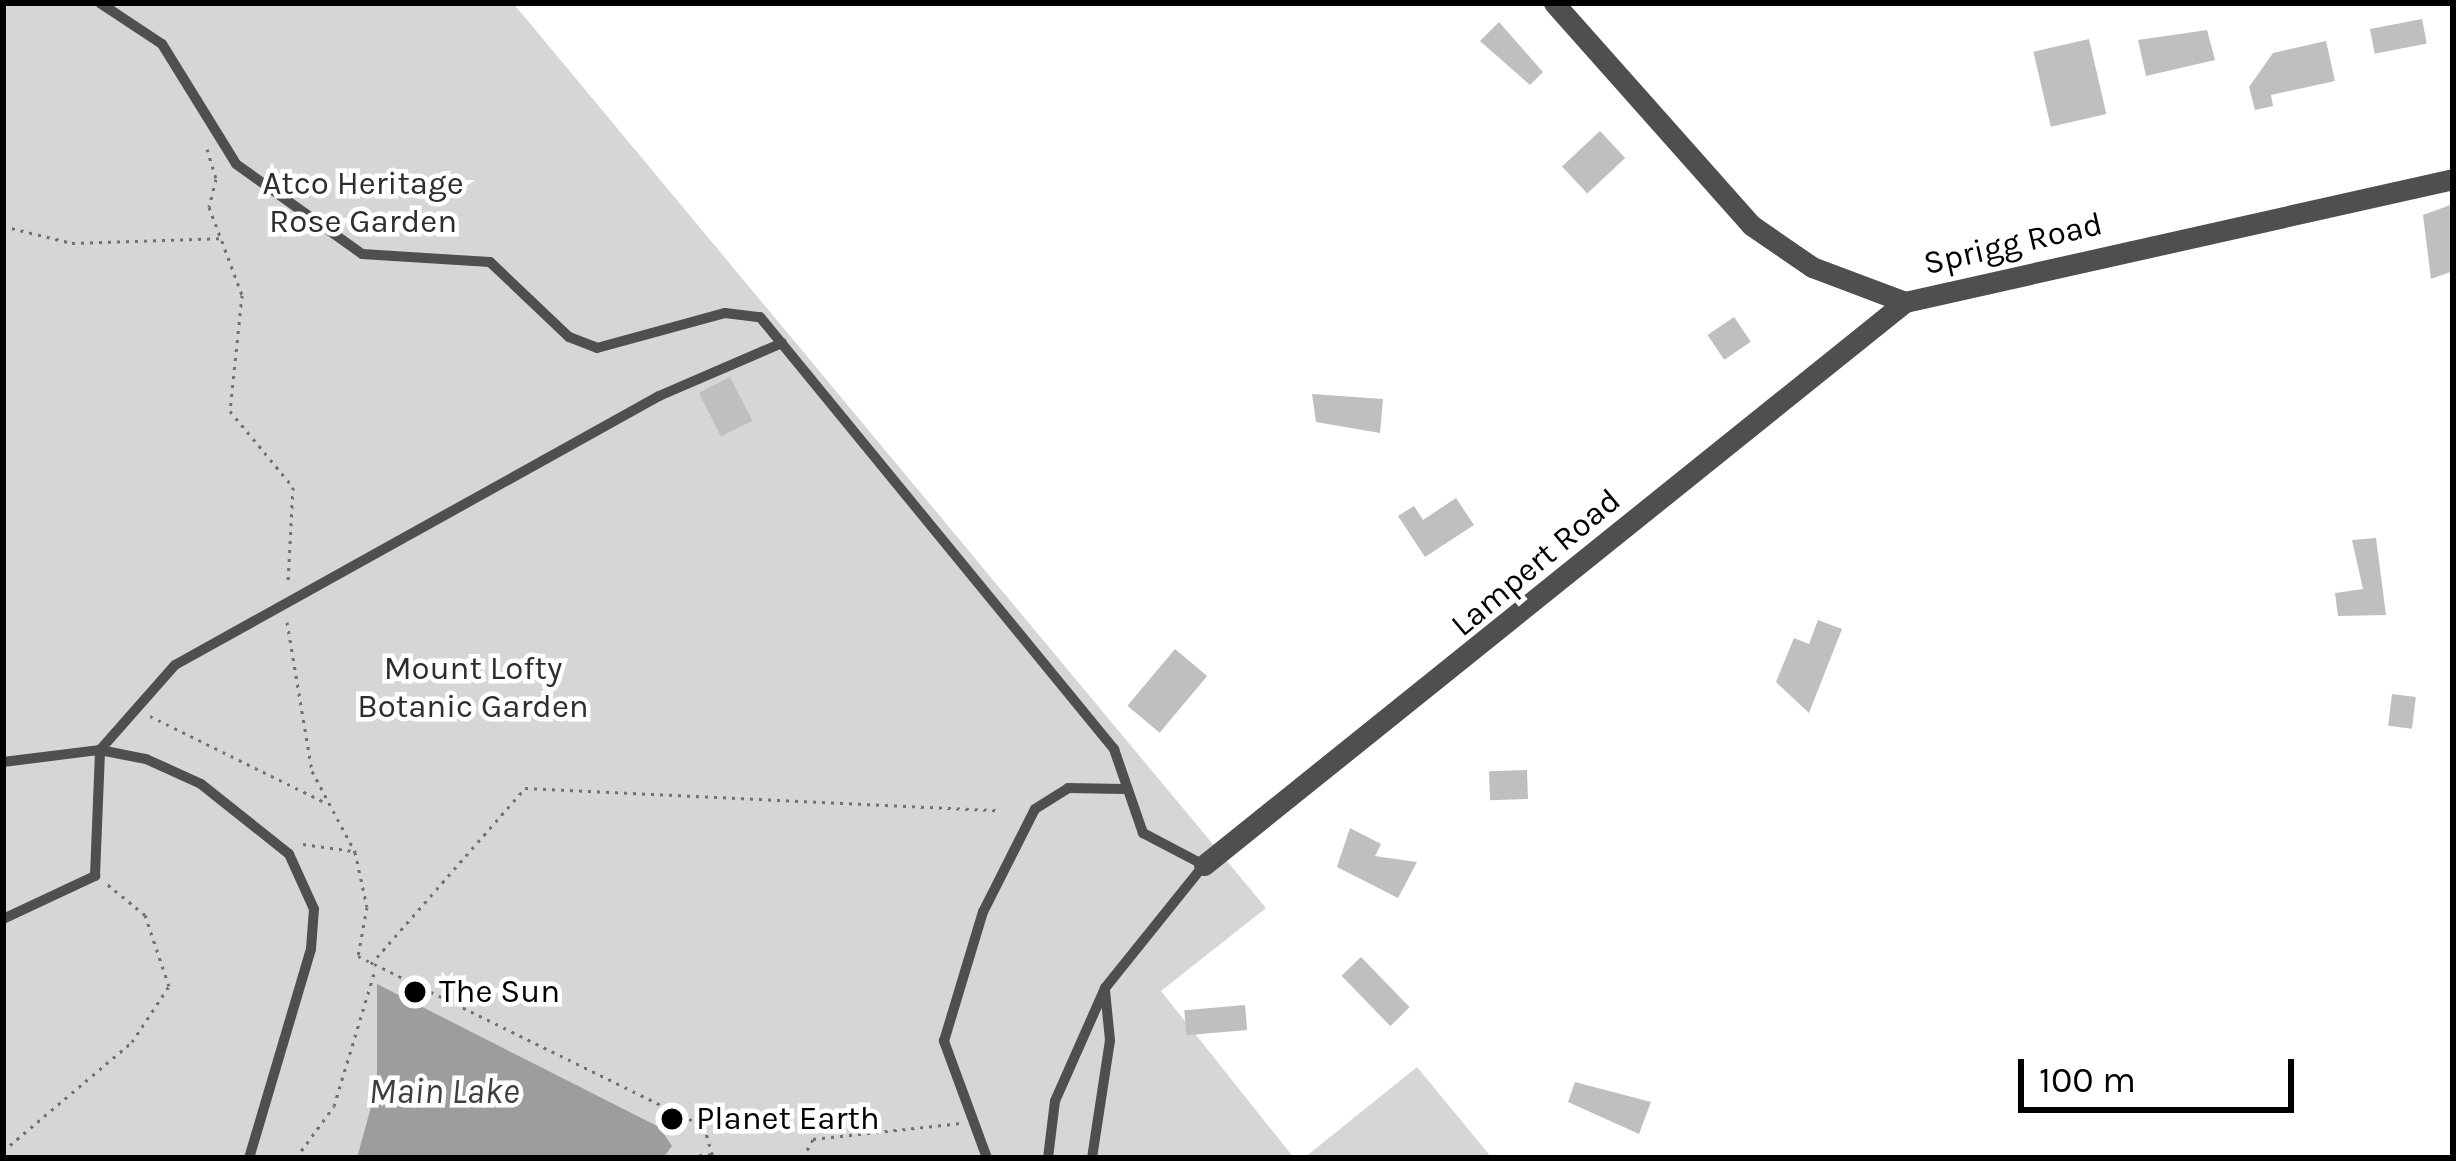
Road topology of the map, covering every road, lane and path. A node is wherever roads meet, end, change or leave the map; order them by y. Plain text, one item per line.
1 (100, 3) edge
2 (1554, 3) edge
3 (214, 134) junction
4 (2453, 178) edge
5 (3, 226) edge
6 (1905, 302) junction
7 (782, 343) junction
8 (132, 708) junction
9 (100, 750) junction
10 (3, 762) edge
11 (1123, 789) junction
12 (329, 804) dead end
13 (997, 810) dead end
14 (265, 832) junction
15 (355, 851) dead end
16 (1204, 866) junction
17 (95, 876) junction
18 (3, 919) edge
19 (358, 956) dead end
20 (373, 967) junction
21 (1105, 988) junction
22 (968, 1121) junction
23 (3, 1151) edge
24 (714, 1156) edge
25 (249, 1158) edge
26 (296, 1158) edge
27 (672, 1158) edge
28 (803, 1158) edge
29 (987, 1158) edge
30 (1048, 1158) edge
31 (1092, 1158) edge

1 - 3 lane
2 - 6 street, Sprigg Road
3 - 5 path
3 - 7 lane
4 - 6 street, Sprigg Road
6 - 16 street, Lampert Road
7 - 8 lane
7 - 11 lane
8 - 9 lane
8 - 12 path
9 - 10 lane
9 - 14 lane
9 - 17 lane
11 - 16 lane
11 - 22 lane
13 - 20 path
14 - 15 path
14 - 25 lane
16 - 21 lane
17 - 18 lane
17 - 23 path
19 - 20 path
20 - 24 path
20 - 26 path
21 - 30 lane
21 - 31 lane
22 - 28 path
22 - 29 lane
24 - 27 path

